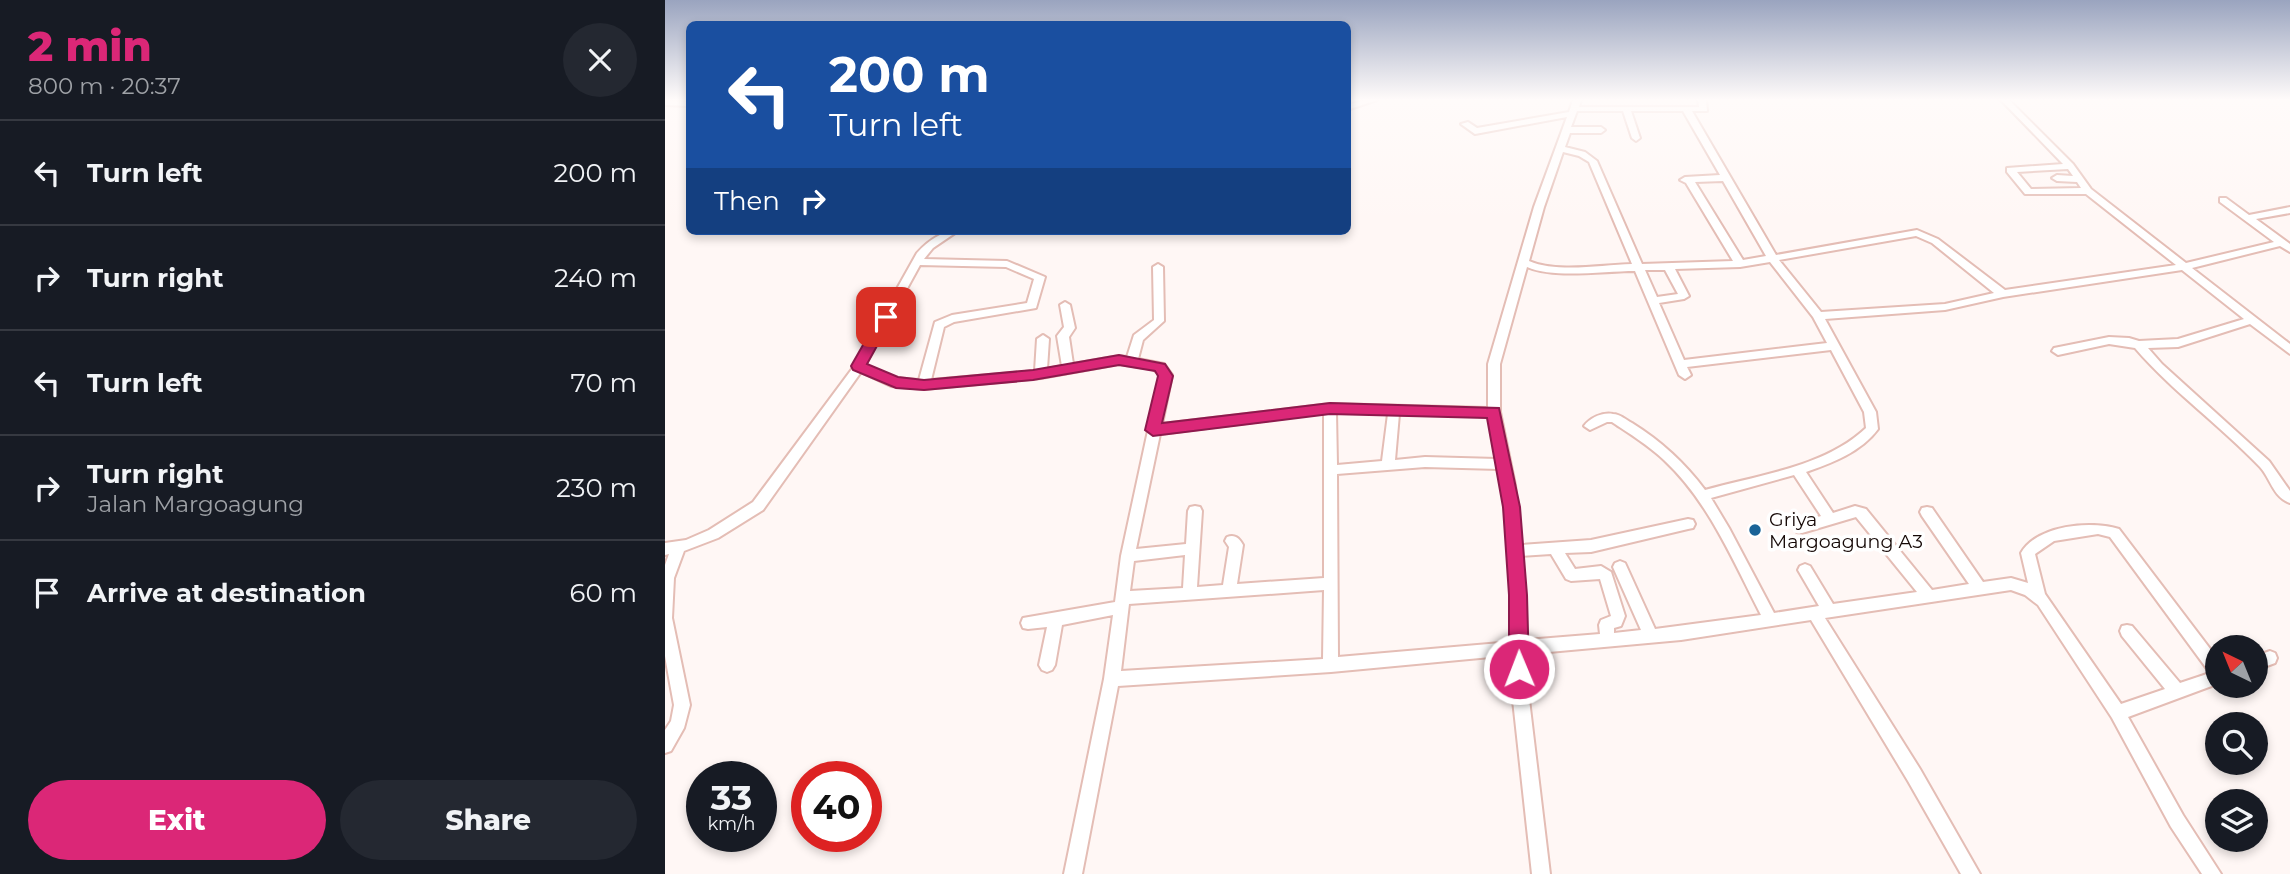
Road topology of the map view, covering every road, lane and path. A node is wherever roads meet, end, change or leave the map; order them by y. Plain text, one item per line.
1 (1564, 141) edge
2 (1703, 141) edge
3 (2045, 141) edge
4 (1561, 149) junction
5 (2070, 166) junction
6 (1724, 178) junction
7 (2057, 178) dead end
8 (2079, 179) junction
9 (2088, 191) junction
10 (2223, 200) dead end
11 (2290, 210) edge
12 (2247, 218) junction
13 (947, 235) edge
14 (2286, 246) edge
15 (1773, 259) junction
16 (917, 262) junction
17 (1740, 264) junction
18 (1526, 265) junction
19 (1636, 266) junction
20 (1668, 266) junction
21 (1158, 267) dead end
22 (2183, 267) junction
23 (2003, 294) junction
24 (1652, 301) junction
25 (1065, 305) dead end
26 (1818, 316) junction
27 (2252, 320) junction
28 (1043, 339) dead end
29 (2139, 345) junction
30 (1835, 346) junction
31 (2290, 350) edge
32 (2058, 351) dead end
33 (1131, 362) junction
34 (858, 366) junction
35 (1068, 369) junction
36 (1041, 374) junction
37 (924, 385) junction
38 (1330, 408) junction
39 (1394, 409) junction
40 (1494, 412) junction
41 (1590, 426) dead end
42 (1153, 430) junction
43 (1505, 464) junction
44 (1388, 465) junction
45 (1797, 469) junction
46 (1330, 470) junction
47 (1704, 495) junction
48 (2290, 498) edge
49 (1195, 511) dead end
50 (1927, 512) dead end
51 (1830, 519) junction
52 (1688, 524) dead end
53 (1802, 528) dead end
54 (1233, 541) dead end
55 (1555, 548) junction
56 (1192, 549) junction
57 (671, 550) edge
58 (1515, 551) junction
59 (1128, 556) junction
60 (1620, 567) dead end
61 (1805, 570) dead end
62 (666, 581) edge
63 (1330, 584) junction
64 (1230, 589) junction
65 (1980, 589) junction
66 (1189, 593) junction
67 (1929, 596) junction
68 (2038, 596) junction
69 (1122, 602) junction
70 (1821, 612) junction
71 (1056, 620) junction
72 (1770, 620) junction
73 (1028, 622) dead end
74 (2127, 631) dead end
75 (1651, 636) junction
76 (1608, 639) junction
77 (1519, 646) junction
78 (2205, 654) edge
79 (1047, 665) dead end
80 (1331, 666) junction
81 (1112, 679) junction
82 (2205, 682) edge
83 (2178, 692) junction
84 (2118, 713) junction
85 (665, 745) edge
86 (1073, 874) edge
87 (1541, 874) edge
88 (1971, 874) edge
89 (2212, 874) edge

1 - 4 street
2 - 6 street
3 - 5 street
4 - 18 street
4 - 19 street
5 - 8 street
5 - 9 street
6 - 15 street
6 - 17 street
7 - 8 street
8 - 9 street
9 - 22 street
10 - 12 street
11 - 12 street
12 - 14 street
13 - 16 street
14 - 22 street
15 - 17 street
15 - 23 street
15 - 26 street
16 - 34 street
16 - 37 street
17 - 20 street
18 - 19 street
18 - 40 street
19 - 20 street
19 - 24 street
20 - 24 street
21 - 33 street
22 - 23 street
22 - 27 street
23 - 26 street
24 - 30 street
25 - 35 street
26 - 30 street
27 - 29 street
27 - 31 street
28 - 36 street
29 - 32 street
29 - 48 street
30 - 45 street
33 - 35 street
33 - 42 street
34 - 37 street
34 - 57 street
35 - 36 street
36 - 37 street
38 - 39 street
38 - 42 street
38 - 46 street
39 - 40 street
39 - 44 street
40 - 43 street
41 - 47 street
42 - 59 street
43 - 44 street
43 - 58 street
44 - 46 street
45 - 47 street
45 - 51 street
46 - 63 street
47 - 72 street
49 - 56 street
50 - 65 street
51 - 53 street
51 - 67 street
52 - 55 street
54 - 64 street
55 - 58 street
55 - 76 street
56 - 59 street
56 - 66 street
57 - 62 street
58 - 77 street
59 - 69 street
60 - 75 street
61 - 70 street
62 - 85 street
63 - 64 street
63 - 80 street
64 - 66 street
65 - 67 street
65 - 68 street
66 - 69 street
67 - 70 street
68 - 78 street
68 - 84 street
69 - 71 street
69 - 81 street
70 - 72 street
70 - 88 street
71 - 73 street
71 - 79 street
72 - 75 street
74 - 83 street
75 - 76 street
76 - 77 street
77 - 80 street
77 - 87 street
80 - 81 street
81 - 86 street
82 - 83 street
83 - 84 street
84 - 89 street

